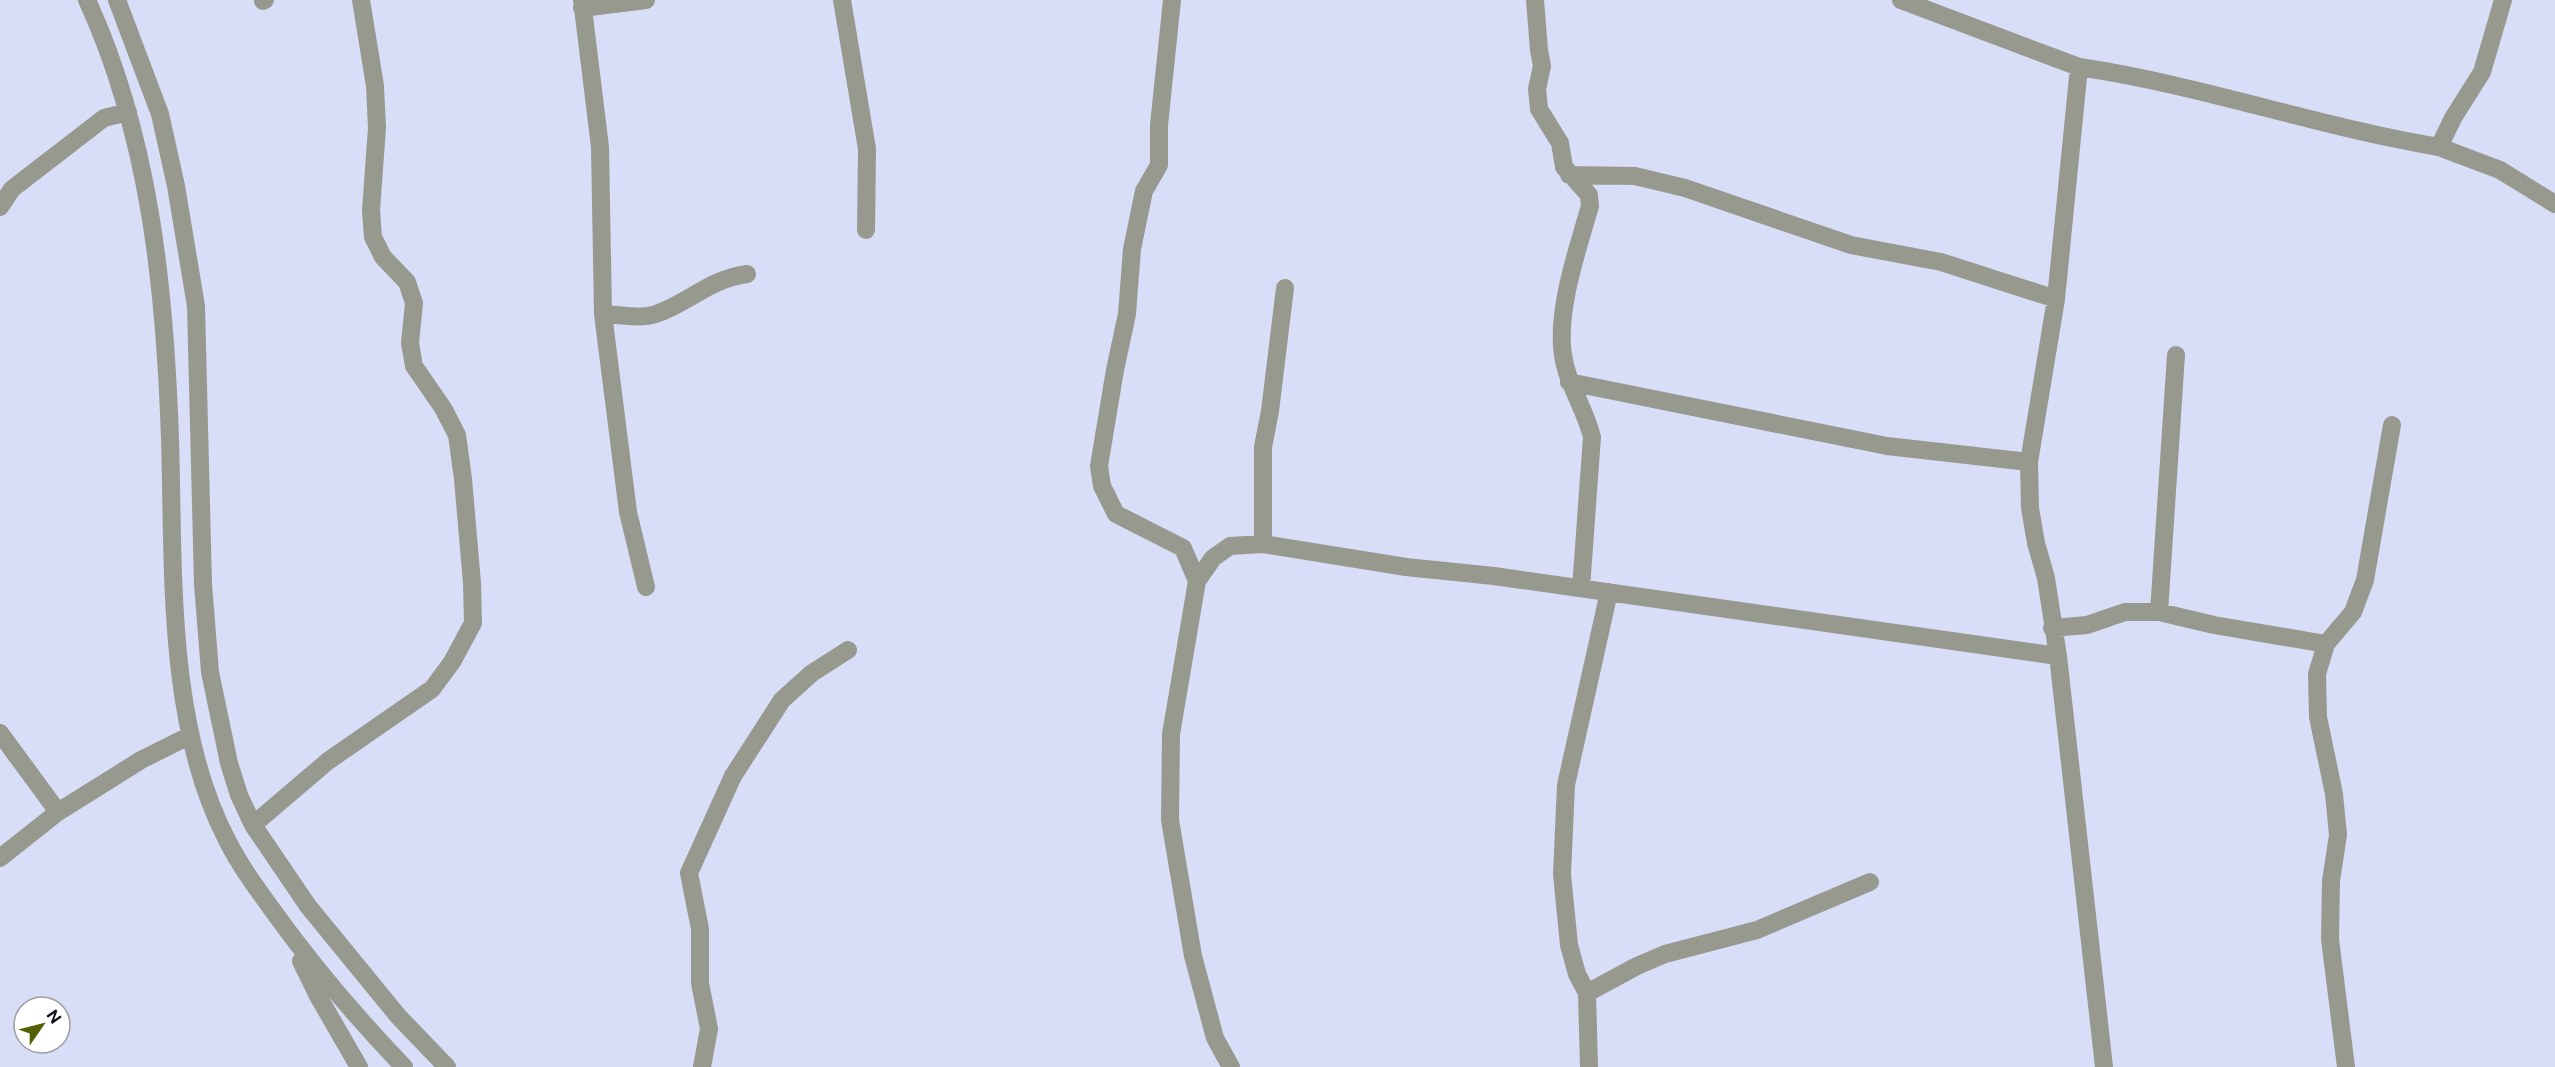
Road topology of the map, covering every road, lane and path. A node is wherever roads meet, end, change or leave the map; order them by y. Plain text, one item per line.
1 (87, 0) edge
2 (117, 0) edge
3 (361, 0) edge
4 (646, 0) edge
5 (842, 0) edge
6 (1172, 0) edge
7 (1535, 0) edge
8 (1901, 0) edge
9 (2503, 0) edge
10 (582, 4) edge
11 (2079, 67) junction
12 (128, 112) junction
13 (2439, 147) junction
14 (1569, 175) junction
15 (2555, 204) edge
16 (0, 207) edge
17 (866, 230) dead end
18 (747, 274) dead end
19 (1285, 288) dead end
20 (2056, 299) junction
21 (603, 314) junction
22 (2176, 355) dead end
23 (1569, 381) junction
24 (2392, 425) dead end
25 (2029, 462) junction
26 (1263, 544) junction
27 (1197, 581) junction
28 (646, 587) dead end
29 (1581, 588) junction
30 (1609, 592) junction
31 (2158, 612) junction
32 (2052, 628) junction
33 (2326, 644) junction
34 (848, 650) dead end
35 (2058, 656) junction
36 (0, 733) edge
37 (189, 736) junction
38 (58, 812) junction
39 (253, 825) junction
40 (0, 858) edge
41 (1870, 882) dead end
42 (283, 925) junction
43 (1587, 993) junction
44 (359, 1067) edge
45 (404, 1067) edge
46 (447, 1067) edge
47 (702, 1067) edge
48 (1231, 1067) edge
49 (1589, 1067) edge
50 (2104, 1067) edge
51 (2346, 1067) edge

1 - 12 street
2 - 39 street
3 - 39 street
4 - 10 street
5 - 17 street
6 - 27 street
7 - 14 street
8 - 11 street
9 - 13 street
10 - 21 street
11 - 13 street
11 - 20 street
12 - 16 street
12 - 37 street
13 - 15 street
14 - 20 street
14 - 23 street
18 - 21 street
19 - 26 street
20 - 25 street
21 - 28 street
22 - 31 street
23 - 25 street
23 - 29 street
24 - 33 street
25 - 32 street
26 - 27 street
26 - 29 street
27 - 48 street
29 - 30 street
30 - 35 street
30 - 43 street
31 - 32 street
31 - 33 street
32 - 35 street
33 - 51 street
34 - 47 street
35 - 50 street
36 - 38 street
37 - 38 street
37 - 42 street
38 - 40 street
39 - 46 street
41 - 43 street
42 - 44 street
42 - 45 street
43 - 49 street

